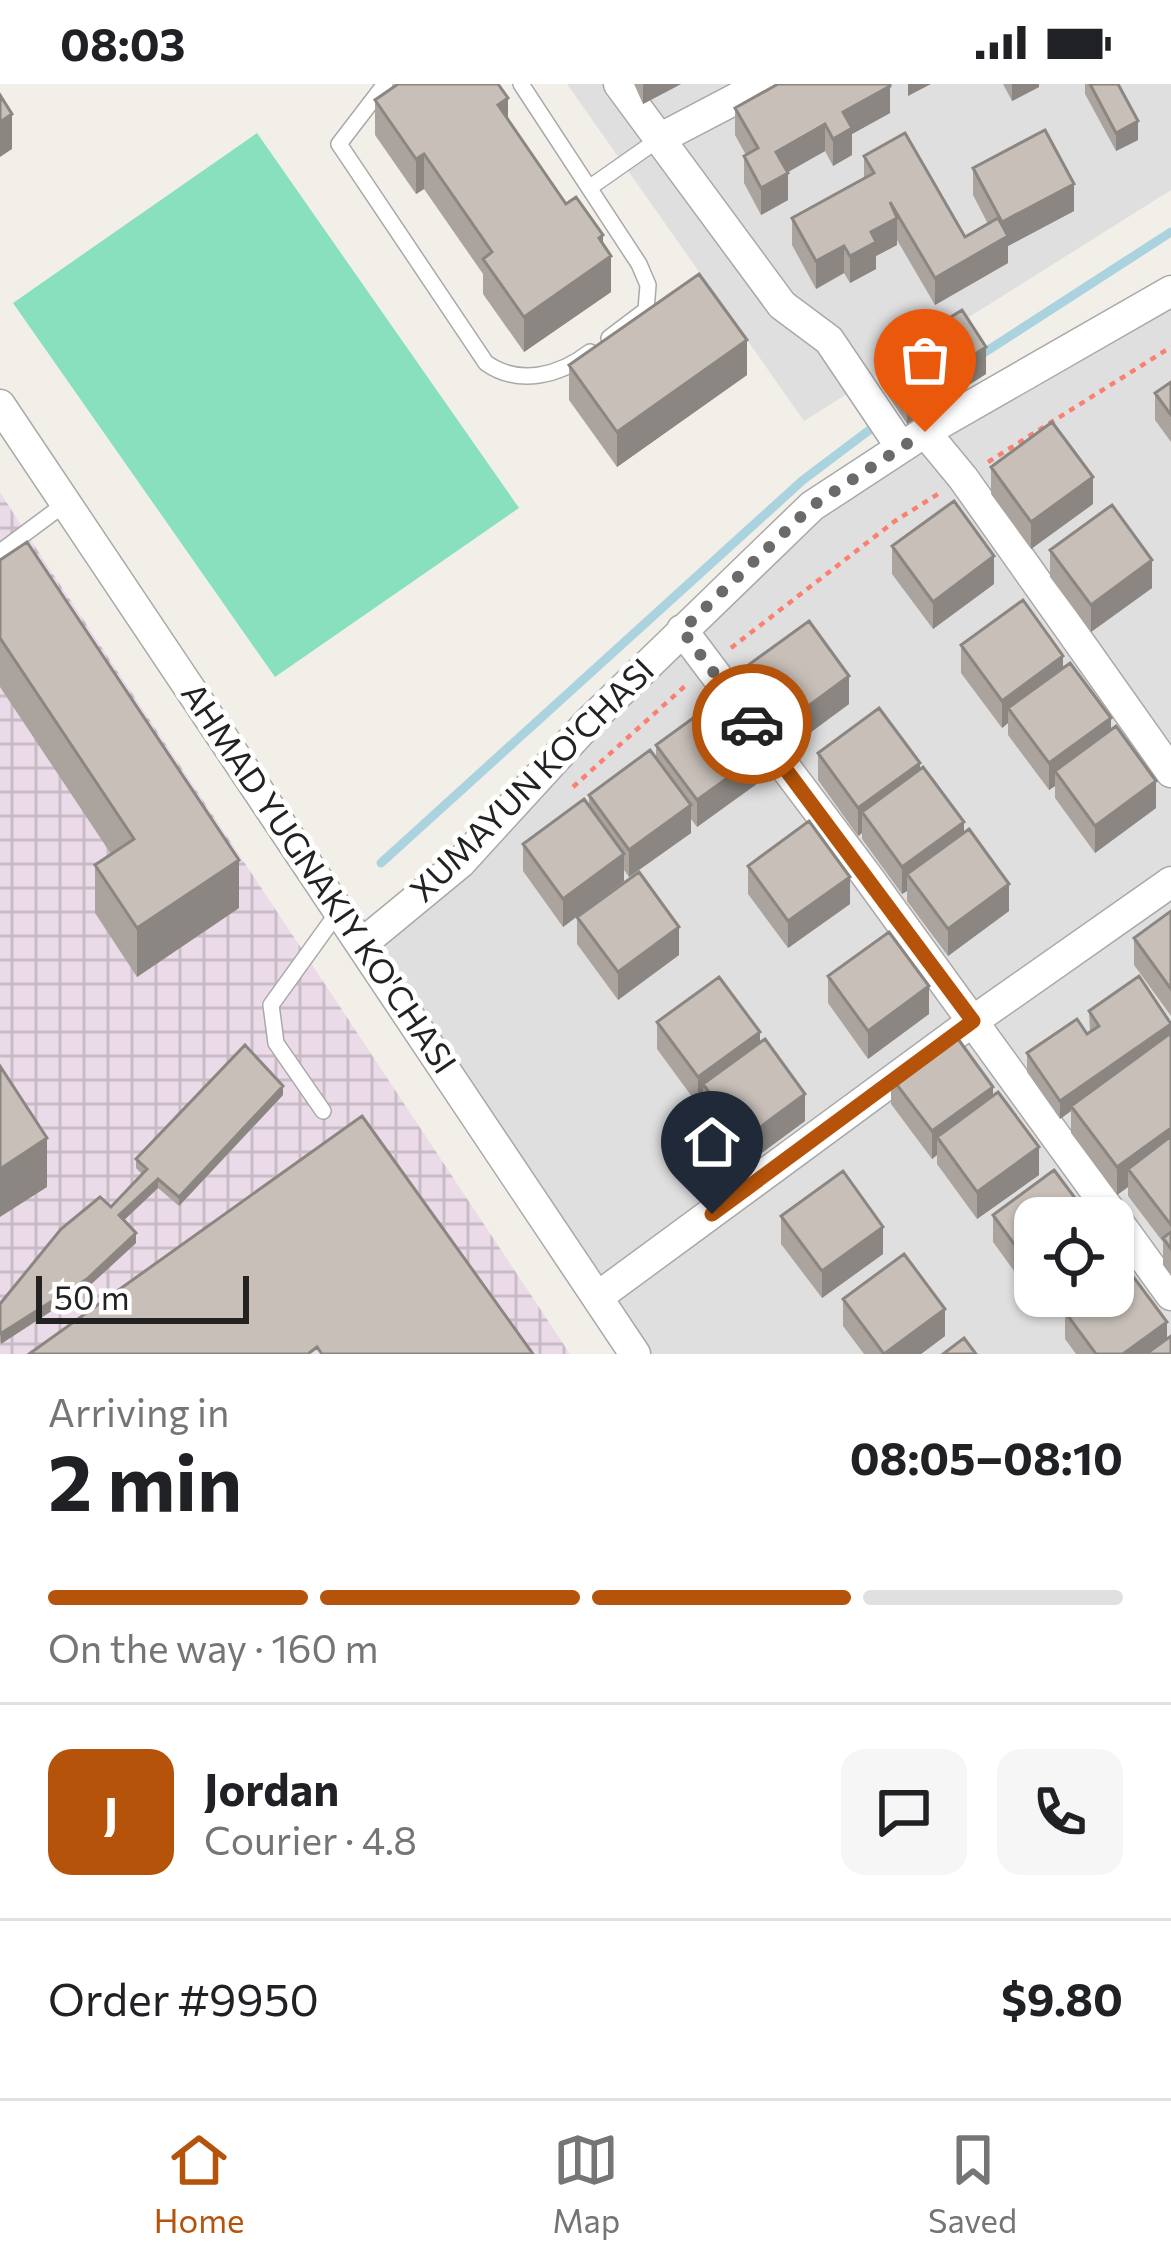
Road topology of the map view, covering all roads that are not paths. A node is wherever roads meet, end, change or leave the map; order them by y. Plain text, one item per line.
1 (385, 84) edge
2 (520, 84) edge
3 (619, 84) edge
4 (764, 84) edge
5 (658, 139) junction
6 (589, 188) junction
7 (1171, 291) edge
8 (1, 408) edge
9 (913, 440) junction
10 (66, 503) junction
11 (0, 552) edge
12 (682, 630) junction
13 (1171, 772) edge
14 (1171, 882) edge
15 (340, 909) junction
16 (363, 943) junction
17 (973, 1021) junction
18 (323, 1111) dead end
19 (1171, 1295) edge
20 (599, 1296) junction
21 (634, 1354) edge

1 - 6 lane
2 - 6 lane
3 - 5 street
4 - 5 street
5 - 6 lane
5 - 9 street
7 - 9 street, XUMAYUN KO'CHASI
8 - 10 street, AHMAD YUGNAKIY KO'CHASI
9 - 12 street, XUMAYUN KO'CHASI
9 - 13 street
10 - 11 lane
10 - 15 street, AHMAD YUGNAKIY KO'CHASI
12 - 16 street, XUMAYUN KO'CHASI
12 - 17 street
14 - 17 street
15 - 16 street, AHMAD YUGNAKIY KO'CHASI
15 - 18 lane
16 - 20 street, AHMAD YUGNAKIY KO'CHASI
17 - 19 street
17 - 20 street
20 - 21 street, AHMAD YUGNAKIY KO'CHASI

